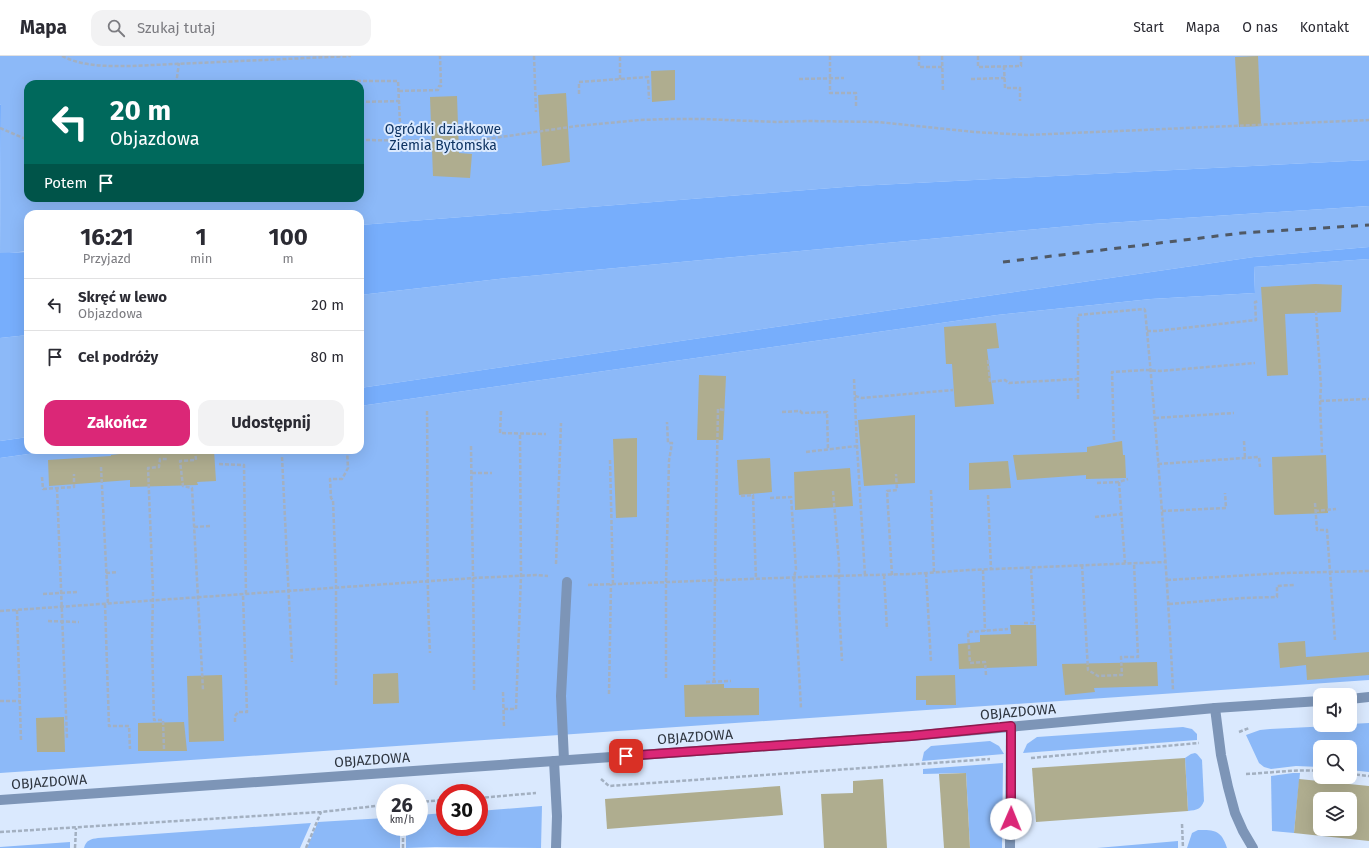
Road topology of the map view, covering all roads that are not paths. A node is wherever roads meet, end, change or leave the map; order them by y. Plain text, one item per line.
1 (567, 582) dead end
2 (1369, 697) edge
3 (1357, 698) edge
4 (1313, 701) edge
5 (1215, 708) junction
6 (1011, 726) junction
7 (559, 761) junction
8 (0, 800) edge
9 (556, 848) edge
10 (1010, 848) edge
11 (1253, 848) edge

1 - 7 street
2 - 3 street
4 - 5 street, OBJAZDOWA
5 - 6 street, OBJAZDOWA
5 - 11 street
6 - 7 street, OBJAZDOWA
6 - 10 street
7 - 8 street, OBJAZDOWA
7 - 9 street

